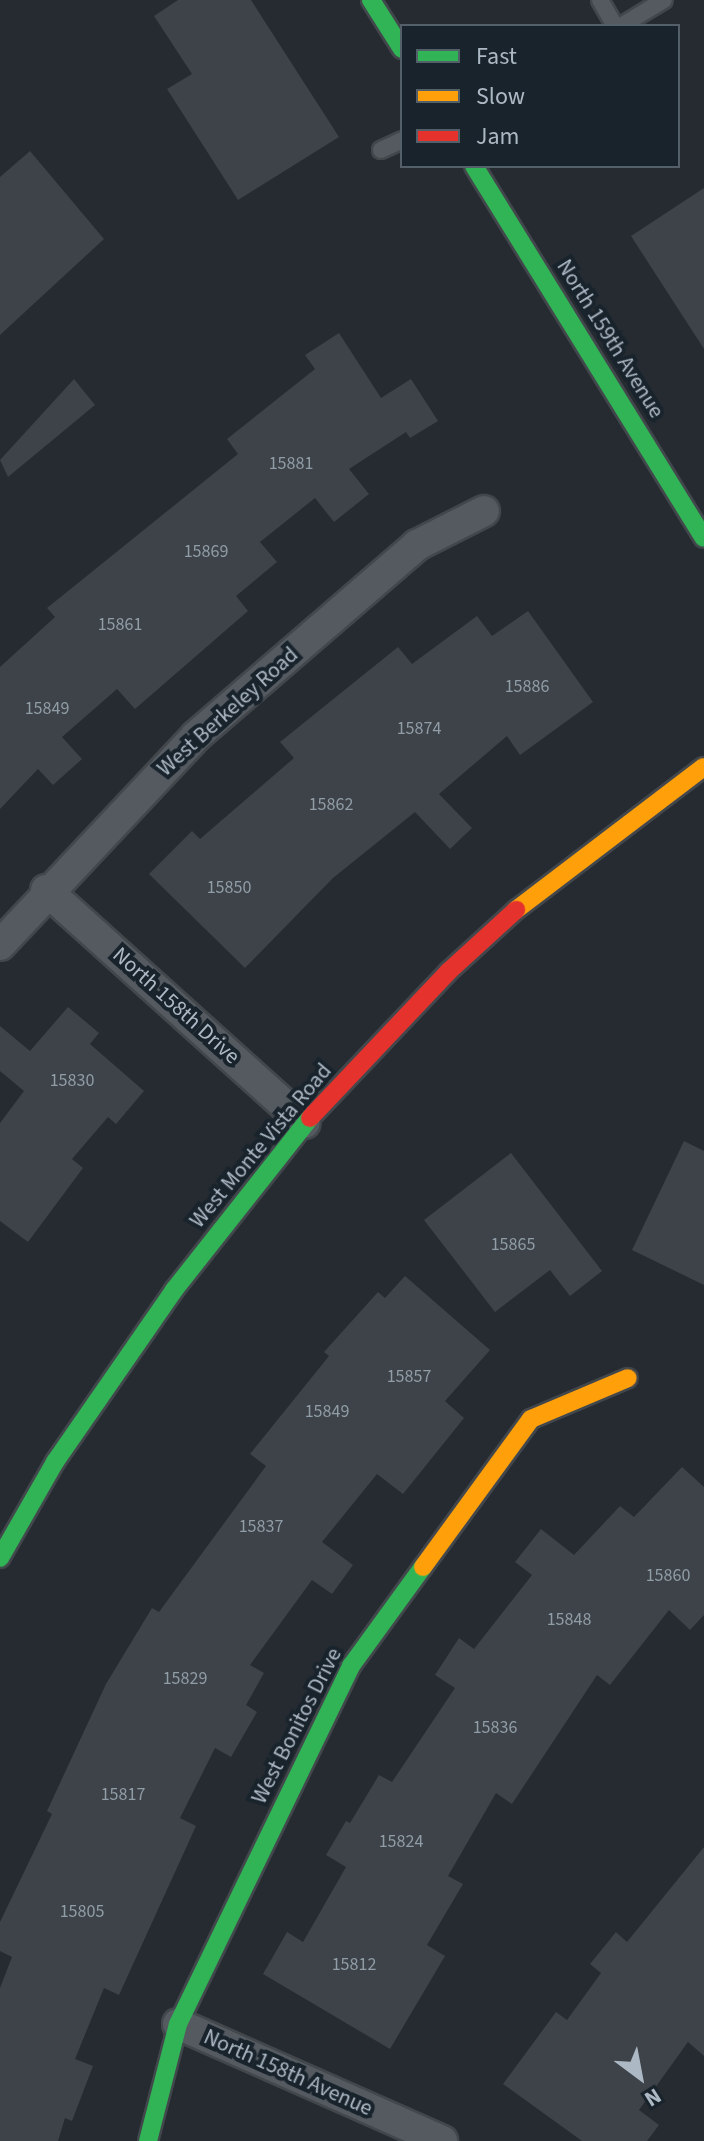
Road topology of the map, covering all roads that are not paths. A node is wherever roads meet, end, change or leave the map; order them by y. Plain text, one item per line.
1 (371, 0) edge
2 (600, 0) edge
3 (664, 0) edge
4 (614, 24) edge
5 (624, 24) edge
6 (400, 46) edge
7 (400, 141) edge
8 (381, 150) dead end
9 (475, 168) edge
10 (484, 511) dead end
11 (704, 538) edge
12 (704, 767) edge
13 (46, 890) junction
14 (0, 945) edge
15 (305, 1123) junction
16 (628, 1378) dead end
17 (0, 1558) edge
18 (178, 2024) junction
19 (148, 2141) edge
20 (442, 2141) edge

1 - 6 street
2 - 4 lane
3 - 5 lane
7 - 8 lane
9 - 11 street, North 159th Avenue
10 - 13 street, West Berkeley Road
12 - 15 street, West Monte Vista Road
13 - 14 street, West Berkeley Road
13 - 15 street, North 158th Drive
15 - 17 street, West Monte Vista Road
16 - 18 street, West Bonitos Drive
18 - 19 street, West Bonitos Drive
18 - 20 street, North 158th Avenue

